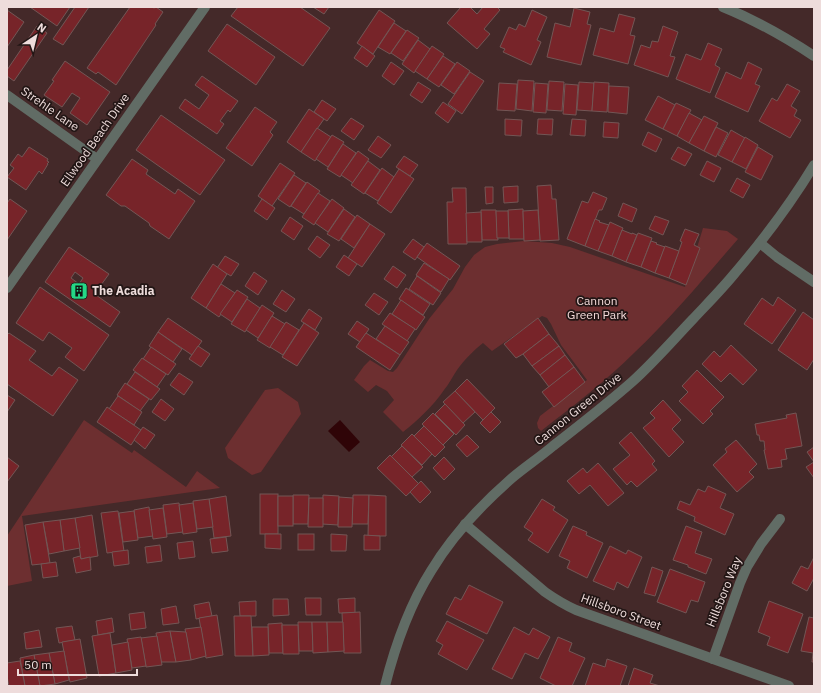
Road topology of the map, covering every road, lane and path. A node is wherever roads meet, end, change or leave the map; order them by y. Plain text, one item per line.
1 (205, 7) edge
2 (723, 7) edge
3 (814, 56) edge
4 (7, 95) edge
5 (97, 158) junction
6 (814, 165) edge
7 (760, 243) junction
8 (814, 282) edge
9 (7, 288) edge
10 (780, 519) dead end
11 (465, 524) junction
12 (712, 659) junction
13 (385, 686) edge
14 (789, 686) edge

1 - 5 street, Ellwood Beach Drive
2 - 3 street
4 - 5 street, Strehle Lane
5 - 9 street, Ellwood Beach Drive
6 - 7 street, Cannon Green Drive
7 - 8 street
7 - 11 street, Cannon Green Drive
10 - 12 street, Hillsboro Way
11 - 12 street, Hillsboro Street
11 - 13 street, Cannon Green Drive
12 - 14 street, Hillsboro Street

